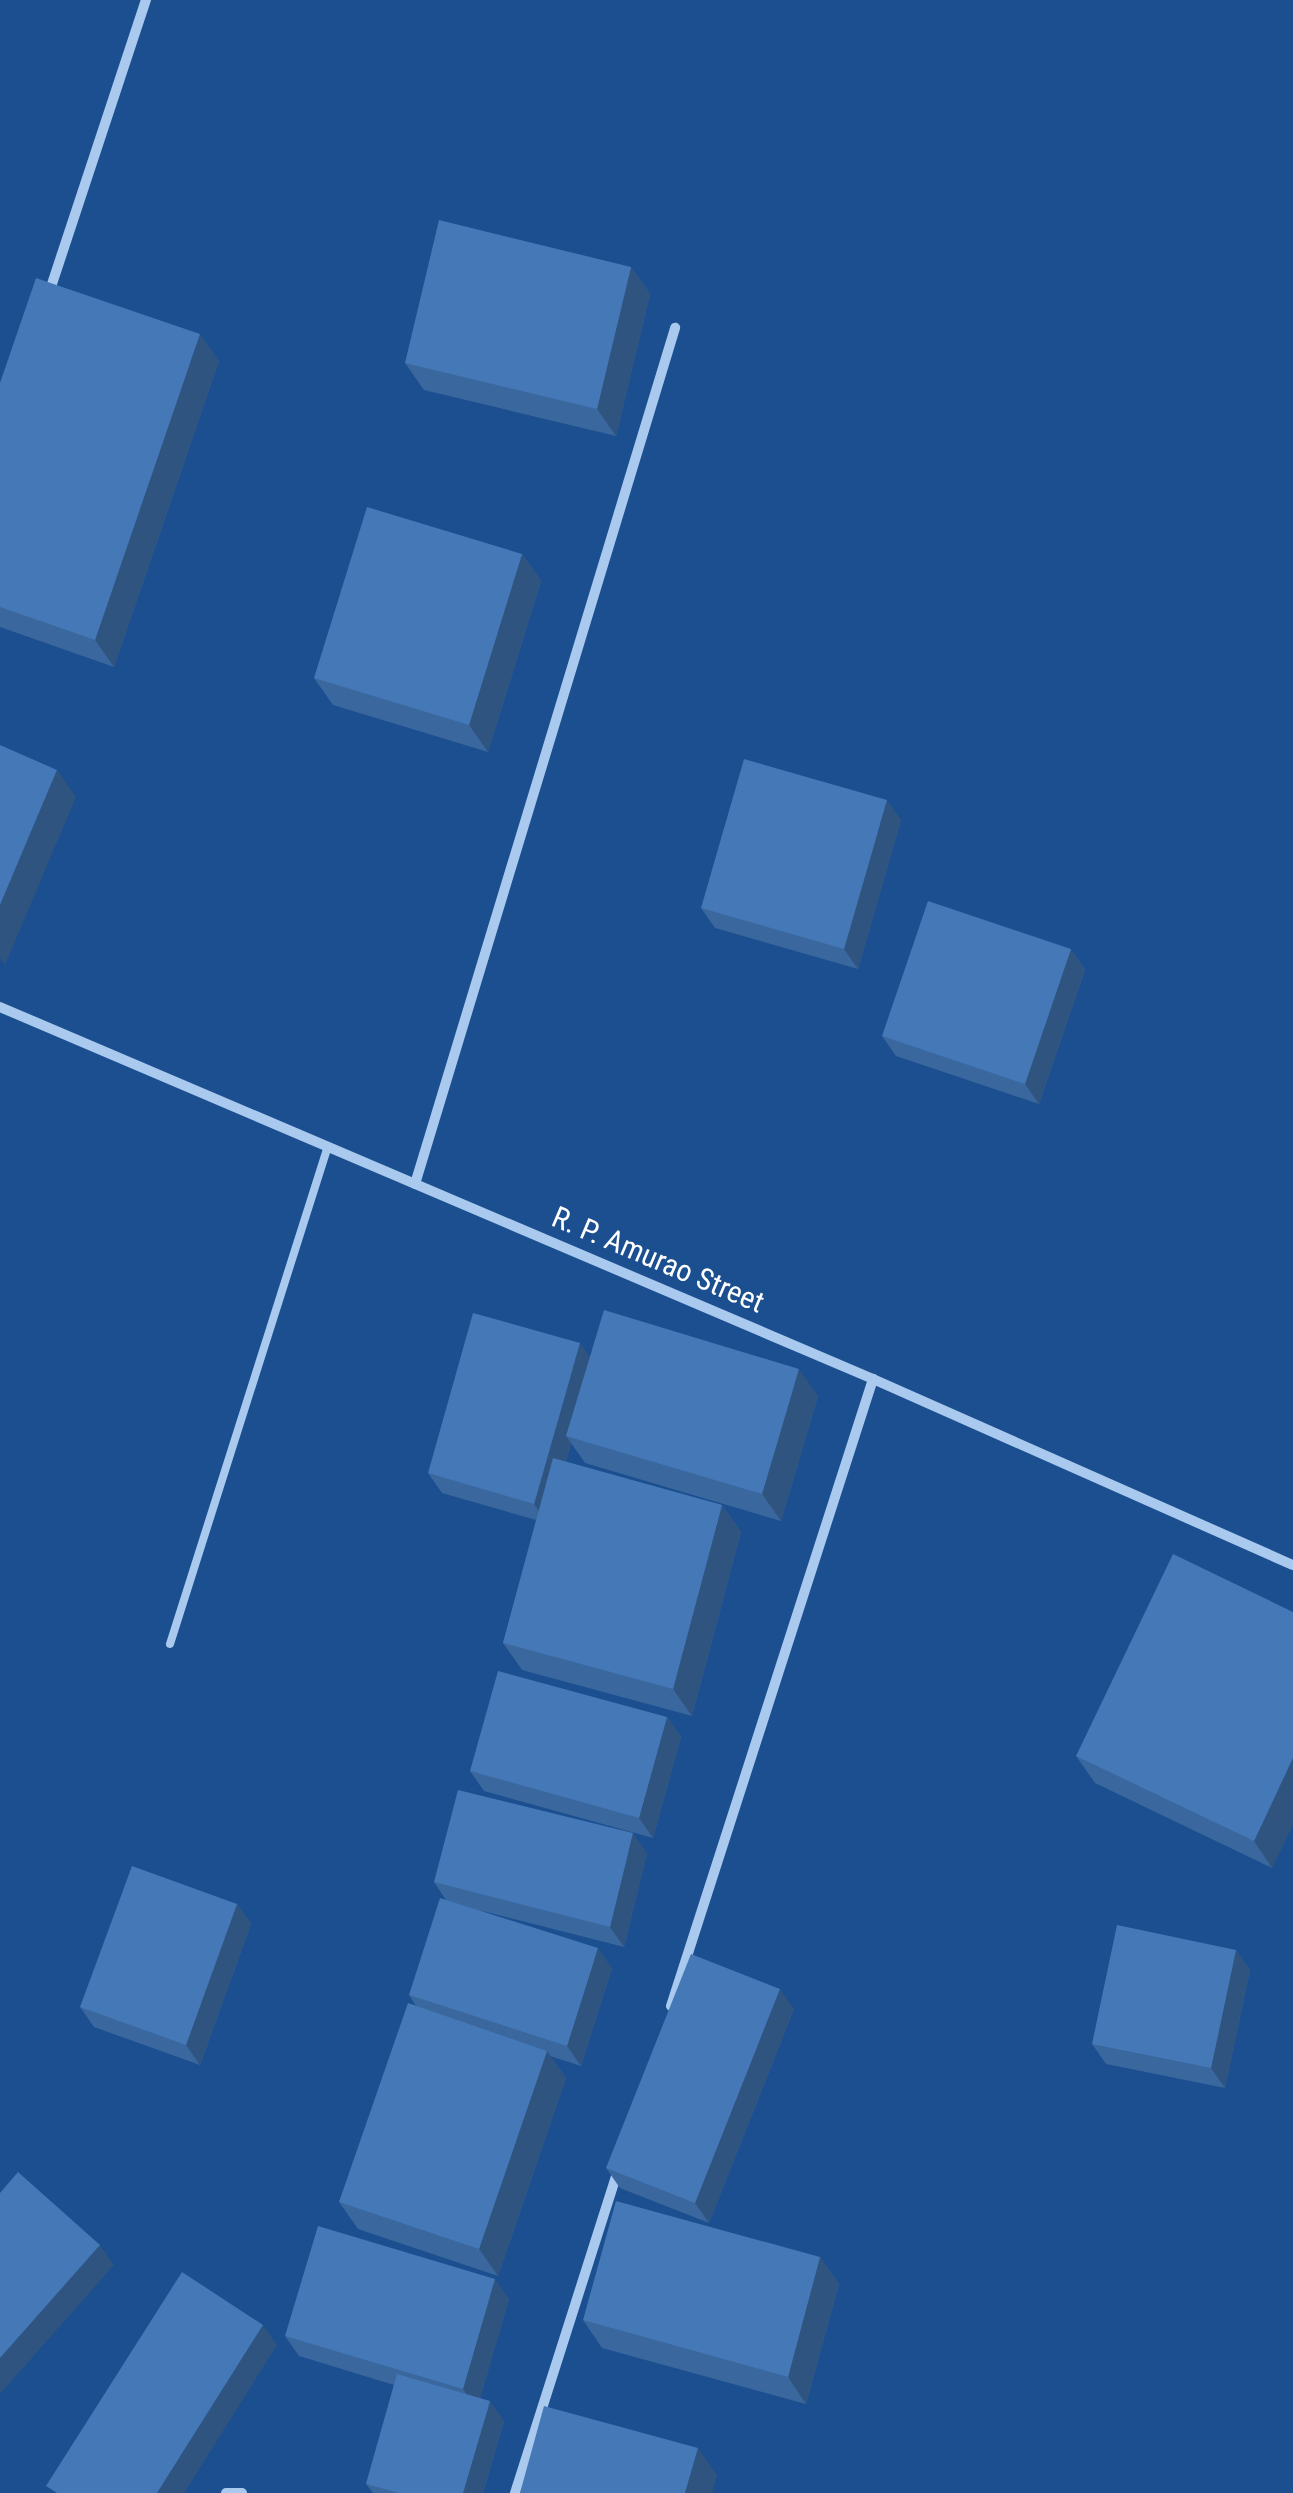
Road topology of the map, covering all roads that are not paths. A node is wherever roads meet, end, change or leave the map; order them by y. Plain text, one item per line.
1 (146, 0) edge
2 (43, 313) edge
3 (675, 328) dead end
4 (0, 1008) edge
5 (328, 1146) junction
6 (415, 1184) junction
7 (872, 1378) junction
8 (1293, 1565) edge
9 (170, 1644) dead end
10 (666, 2021) edge
11 (624, 2153) edge
12 (226, 2493) edge
13 (242, 2493) edge
14 (515, 2493) edge

1 - 2 street
3 - 6 street
4 - 5 street, R. P. Amurao Street
5 - 6 street, R. P. Amurao Street
5 - 9 lane
6 - 7 street, R. P. Amurao Street
7 - 8 street, R. P. Amurao Street
7 - 10 street
11 - 14 street
12 - 13 street

